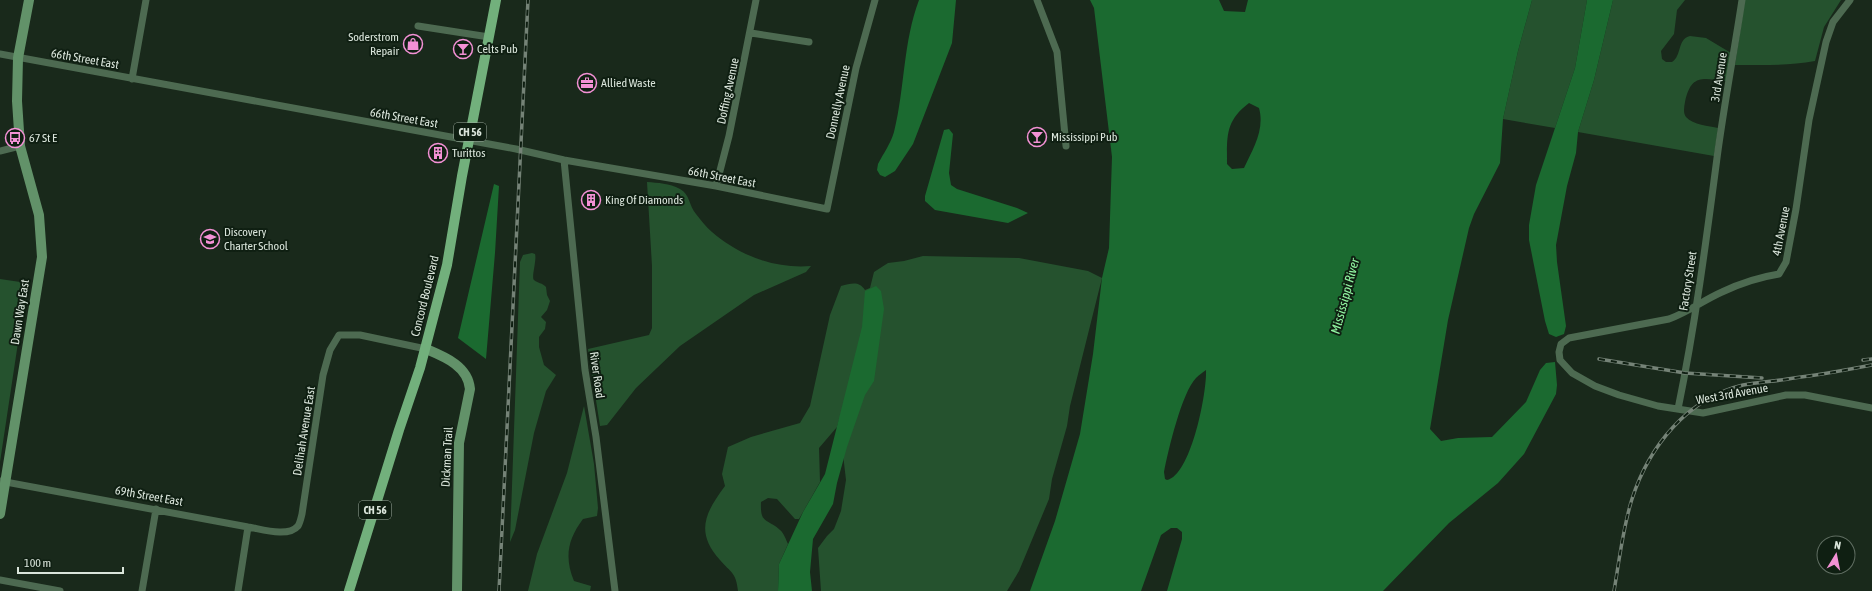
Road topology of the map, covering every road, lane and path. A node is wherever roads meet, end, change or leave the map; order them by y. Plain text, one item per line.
1 (29, 0) edge
2 (146, 0) edge
3 (496, 0) edge
4 (756, 0) edge
5 (875, 0) edge
6 (1038, 0) edge
7 (1742, 0) edge
8 (1850, 0) edge
9 (418, 26) dead end
10 (751, 33) junction
11 (489, 37) junction
12 (809, 42) dead end
13 (0, 54) edge
14 (18, 58) junction
15 (132, 79) junction
16 (468, 141) junction
17 (20, 146) junction
18 (1066, 146) dead end
19 (0, 151) edge
20 (1717, 157) joint
21 (564, 160) junction
22 (716, 186) junction
23 (827, 209) joint
24 (1695, 307) junction
25 (426, 348) junction
26 (1560, 360) joint
27 (1872, 408) edge
28 (1678, 409) junction
29 (3, 482) edge
30 (156, 509) junction
31 (0, 514) edge
32 (248, 527) junction
33 (294, 530) joint
34 (0, 580) edge
35 (60, 591) edge
36 (142, 591) edge
37 (238, 591) edge
38 (349, 591) edge
39 (457, 591) edge
40 (616, 591) edge

1 - 14 street, Dawn Way East
2 - 15 street
3 - 11 main road, Concord Boulevard / CH 56
4 - 10 street, Doffing Avenue
5 - 23 street, Donnelly Avenue
6 - 18 street
7 - 20 street, 3rd Avenue
8 - 24 street, 4th Avenue
9 - 11 street
10 - 12 street
10 - 22 street, Doffing Avenue
11 - 16 main road, Concord Boulevard / CH 56
13 - 14 street, 66th Street East
14 - 15 street, 66th Street East
14 - 17 street, Dawn Way East
15 - 16 street, 66th Street East
16 - 21 street, 66th Street East
16 - 25 main road, Concord Boulevard / CH 56
17 - 19 street
17 - 29 street, Dawn Way East
20 - 24 street, Factory Street
21 - 22 street, 66th Street East
21 - 40 street, River Road
22 - 23 street, 66th Street East
24 - 26 street, 4th Avenue
24 - 28 street, Factory Street
25 - 33 street, Delihah Avenue East
25 - 38 main road, Concord Boulevard / CH 56
25 - 39 street, Dickman Trail
26 - 28 street, West 3rd Avenue
27 - 28 street, West 3rd Avenue
29 - 30 street, 69th Street East
29 - 31 street, Dawn Way East
30 - 32 street, 69th Street East
30 - 36 street
32 - 33 street, 69th Street East
32 - 37 street
34 - 35 street

